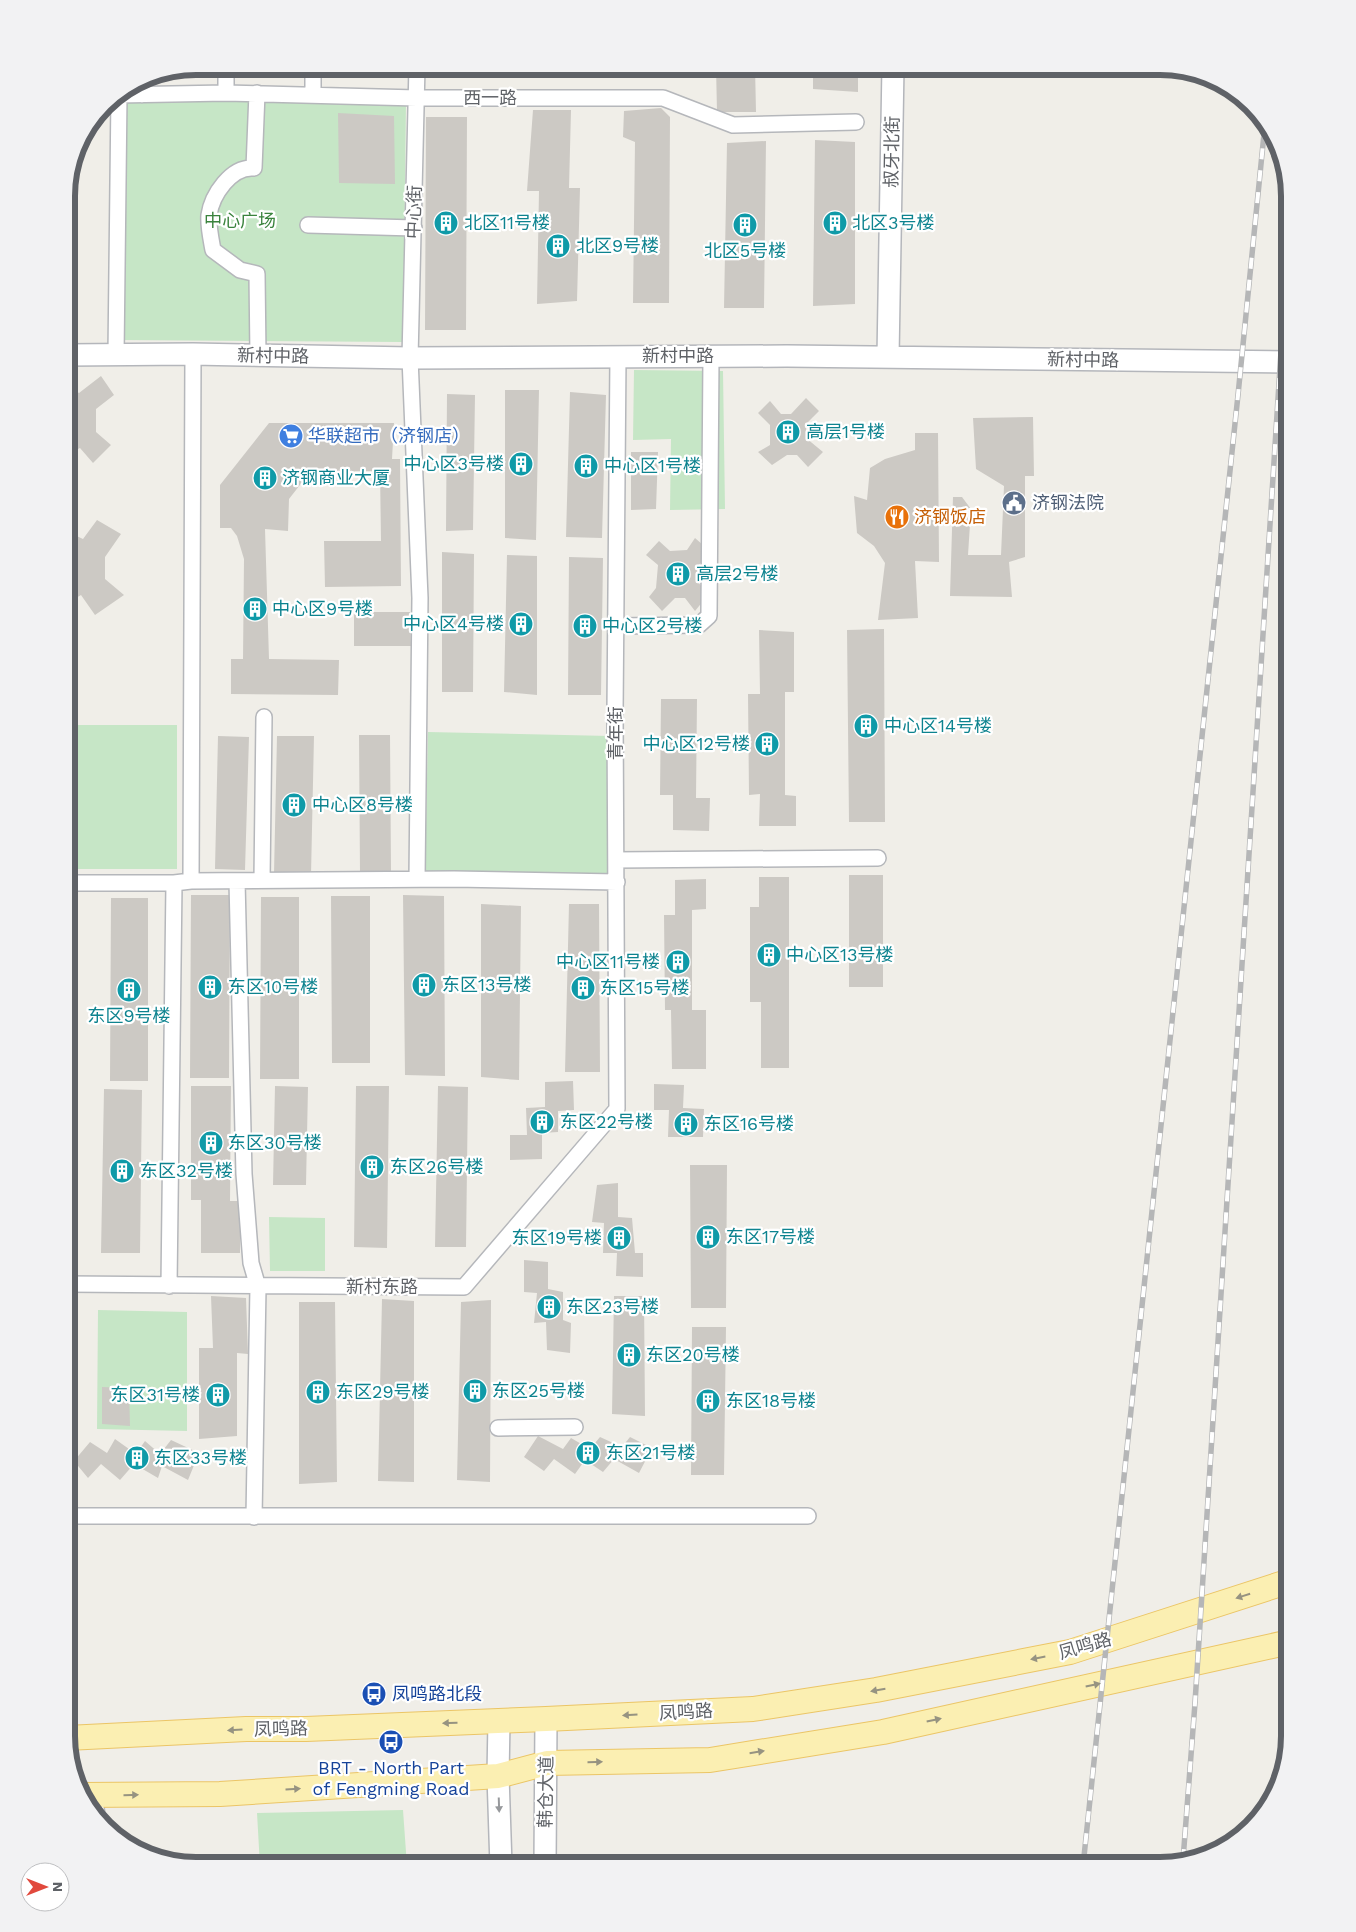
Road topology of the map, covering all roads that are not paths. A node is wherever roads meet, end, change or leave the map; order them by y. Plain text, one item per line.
1 (226, 75) edge
2 (313, 75) edge
3 (417, 75) edge
4 (893, 75) edge
5 (142, 87) edge
6 (226, 93) junction
7 (257, 94) junction
8 (129, 95) edge
9 (142, 95) junction
10 (313, 95) junction
11 (417, 98) junction
12 (118, 104) edge
13 (856, 122) dead end
14 (308, 225) dead end
15 (414, 228) junction
16 (193, 354) junction
17 (75, 355) edge
18 (116, 355) junction
19 (258, 356) junction
20 (618, 356) junction
21 (711, 357) junction
22 (888, 357) junction
23 (410, 358) junction
24 (1281, 362) edge
25 (617, 626) junction
26 (264, 717) dead end
27 (878, 858) dead end
28 (616, 860) junction
29 (416, 879) junction
30 (262, 880) junction
31 (191, 881) junction
32 (237, 881) junction
33 (617, 882) junction
34 (75, 883) edge
35 (174, 883) junction
36 (617, 1109) joint
37 (75, 1284) edge
38 (169, 1286) junction
39 (258, 1287) junction
40 (575, 1427) dead end
41 (498, 1428) dead end
42 (75, 1516) edge
43 (808, 1516) dead end
44 (254, 1517) junction
45 (1281, 1584) edge
46 (1281, 1644) edge
47 (546, 1719) junction
48 (499, 1721) junction
49 (75, 1738) edge
50 (547, 1763) junction
51 (498, 1776) junction
52 (94, 1802) edge
53 (501, 1857) edge
54 (545, 1857) edge

1 - 6 street
2 - 10 street
3 - 11 street, 中心街
4 - 22 street, 叔牙北街
5 - 9 street
6 - 7 street, 西一路
6 - 9 street, 西一路
7 - 10 street, 西一路
7 - 19 street
8 - 9 street, 西一路
10 - 11 street, 西一路
11 - 13 street, 西一路
11 - 15 street, 中心街
12 - 18 street
14 - 15 street
15 - 23 street, 中心街
16 - 18 street, 新村中路
16 - 19 street, 新村中路
16 - 31 street
17 - 18 street, 新村中路
19 - 23 street, 新村中路
20 - 21 street, 新村中路
20 - 23 street, 新村中路
20 - 25 street, 青年街
21 - 22 street, 新村中路
21 - 25 street
22 - 24 street, 新村中路
23 - 29 street, 中心街
25 - 28 street, 青年街
26 - 30 street
27 - 28 street
28 - 33 street, 青年街
29 - 30 street
29 - 33 street
30 - 32 street
31 - 32 street
31 - 35 street
32 - 39 street
33 - 36 street, 青年街
34 - 35 street
35 - 38 street
36 - 39 street, 新村东路
37 - 38 street, 新村东路
38 - 39 street, 新村东路
39 - 44 street
40 - 41 street
42 - 44 street
43 - 44 street
45 -> 47 main road, 凤鸣路
50 -> 46 main road
47 - 48 main road, 凤鸣路
47 - 50 street, 韩仓大道
48 -> 49 main road, 凤鸣路
48 - 51 street
50 - 51 main road
50 - 54 street, 韩仓大道
52 -> 51 main road
51 -> 53 street

